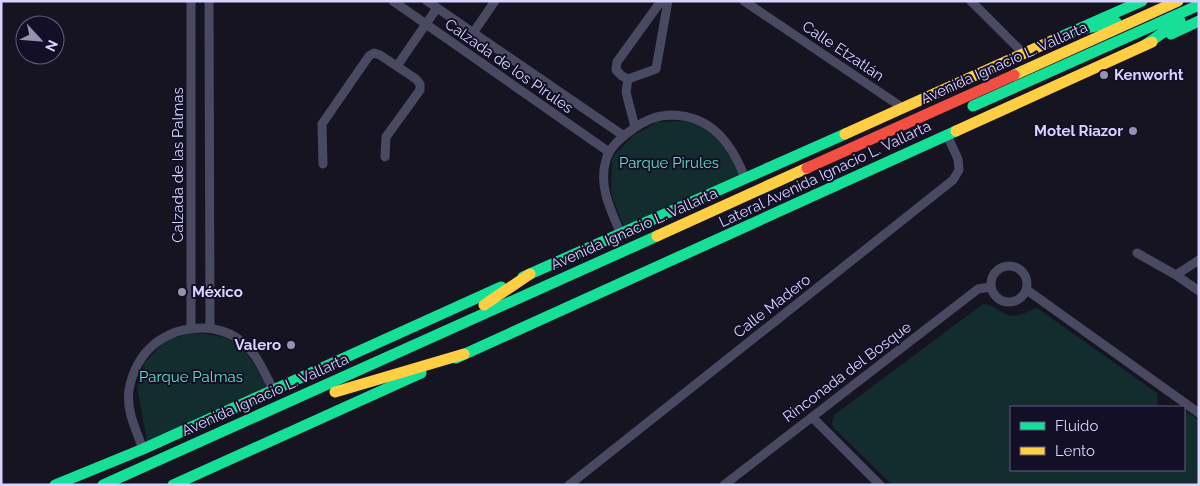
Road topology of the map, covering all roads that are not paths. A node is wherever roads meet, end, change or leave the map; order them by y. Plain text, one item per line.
1 (192, 1) edge
2 (209, 1) edge
3 (393, 1) edge
4 (427, 1) edge
5 (495, 1) edge
6 (662, 1) edge
7 (668, 1) edge
8 (744, 1) edge
9 (971, 1) edge
10 (1142, 1) edge
11 (1178, 1) edge
12 (1199, 5) edge
13 (437, 8) junction
14 (1199, 9) edge
15 (1150, 14) junction
16 (1199, 21) edge
17 (425, 24) junction
18 (1081, 29) junction
19 (474, 33) junction
20 (1145, 46) junction
21 (1023, 53) junction
22 (397, 66) junction
23 (628, 79) junction
24 (191, 94) junction
25 (209, 94) junction
26 (903, 108) junction
27 (635, 127) junction
28 (946, 135) junction
29 (624, 136) junction
30 (609, 152) junction
31 (385, 157) dead end
32 (323, 164) dead end
33 (745, 178) junction
34 (621, 234) junction
35 (1138, 253) dead end
36 (1199, 260) edge
37 (530, 274) junction
38 (1176, 275) junction
39 (990, 287) junction
40 (1027, 290) junction
41 (1199, 291) edge
42 (191, 328) junction
43 (210, 328) junction
44 (438, 334) junction
45 (464, 354) junction
46 (273, 389) junction
47 (336, 392) junction
48 (1199, 413) edge
49 (812, 417) junction
50 (143, 449) junction
51 (726, 484) edge
52 (54, 485) edge
53 (103, 485) edge
54 (130, 485) edge
55 (173, 485) edge
56 (569, 485) edge
57 (880, 485) edge

1 - 24 street, Calzada de las Palmas
2 - 25 street, Calzada de las Palmas
3 - 17 street, Calzada de los Pirules
4 - 13 street, Calzada de los Pirules
5 - 19 street
6 - 23 street
7 - 23 street
8 - 26 street, Calle Etzatlán
9 - 21 street
10 - 18 main road, Lateral Avenida Ignacio L. Vallarta
11 - 15 main road, Avenida Ignacio L. Vallarta
12 - 47 main road, Avenida Ignacio L. Vallarta
13 - 17 street
13 - 19 street, Calzada de los Pirules
14 - 20 main road
15 - 18 main road
15 - 44 main road, Avenida Ignacio L. Vallarta
16 - 20 main road, Lateral Avenida Ignacio L. Vallarta
17 - 22 street
17 - 30 street, Calzada de los Pirules
18 - 21 main road, Lateral Avenida Ignacio L. Vallarta
19 - 29 street, Calzada de los Pirules
20 - 28 main road, Lateral Avenida Ignacio L. Vallarta
21 - 26 main road, Lateral Avenida Ignacio L. Vallarta
22 - 31 street
22 - 32 street
23 - 27 street
24 - 25 street
24 - 42 street, Calzada de las Palmas
25 - 43 street, Calzada de las Palmas
26 - 33 main road, Lateral Avenida Ignacio L. Vallarta
27 - 29 street
27 - 33 street
28 - 45 main road, Lateral Avenida Ignacio L. Vallarta
28 - 56 street, Calle Madero
29 - 30 street
30 - 34 street
33 - 34 main road, Lateral Avenida Ignacio L. Vallarta
34 - 37 main road, Lateral Avenida Ignacio L. Vallarta
35 - 38 street
36 - 38 street
37 - 44 main road
37 - 46 main road, Lateral Avenida Ignacio L. Vallarta
38 - 41 street
39 - 40 street
39 - 40 street
39 - 49 street, Rinconada del Bosque
40 - 48 street
42 - 43 street
42 - 50 street
43 - 46 street
44 - 53 main road, Avenida Ignacio L. Vallarta
45 - 47 main road
45 - 55 main road
46 - 50 main road, Lateral Avenida Ignacio L. Vallarta
47 - 54 main road, Avenida Ignacio L. Vallarta
49 - 51 street, Rinconada del Bosque
49 - 57 street
50 - 52 main road, Lateral Avenida Ignacio L. Vallarta

